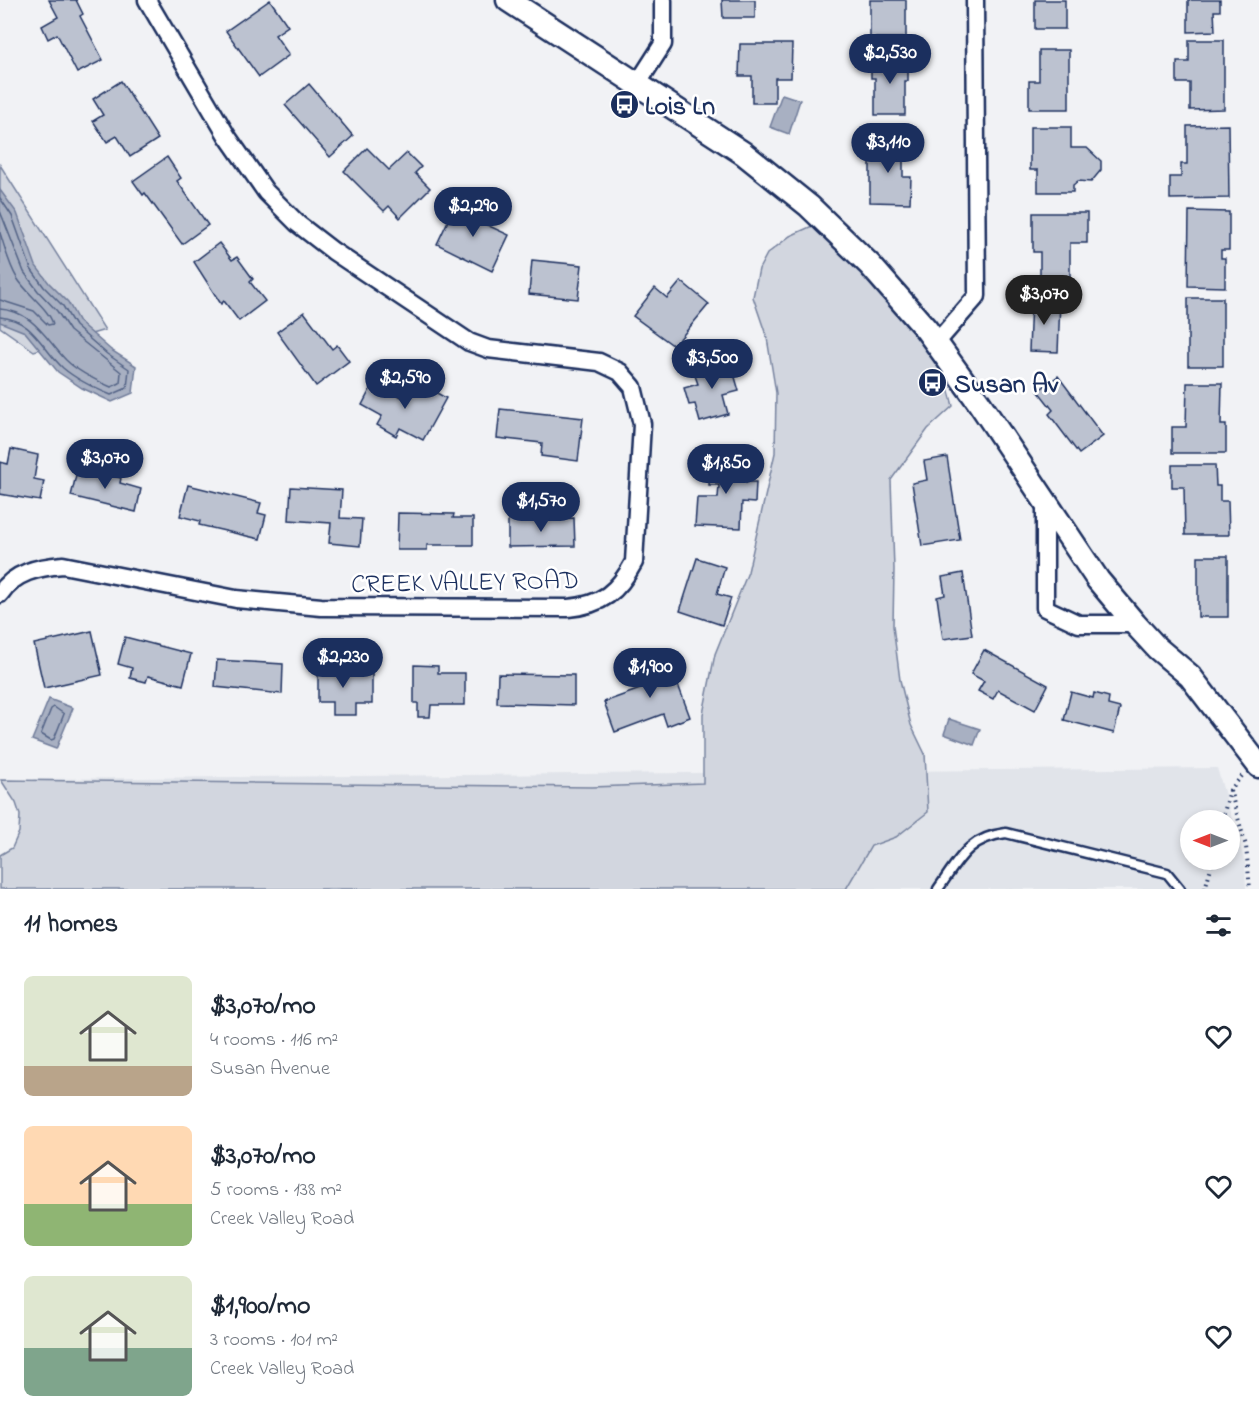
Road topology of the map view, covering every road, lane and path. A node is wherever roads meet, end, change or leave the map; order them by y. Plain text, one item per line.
1 (147, 0) edge
2 (508, 0) edge
3 (663, 0) edge
4 (975, 0) edge
5 (638, 84) junction
6 (936, 343) junction
7 (1046, 501) junction
8 (0, 594) edge
9 (1135, 624) junction
10 (1257, 763) edge
11 (1230, 790) junction
12 (1225, 810) edge
13 (1210, 870) edge
14 (938, 889) edge
15 (1180, 889) edge
16 (1205, 889) edge
17 (1250, 889) edge

1 - 8 street, CREEK VALLEY ROAD
2 - 5 street
3 - 5 street
4 - 6 street
5 - 6 street
6 - 7 street
7 - 9 street
7 - 9 street
9 - 10 street
10 - 11 path
11 - 12 path
11 - 17 path
13 - 16 path
14 - 15 lane

